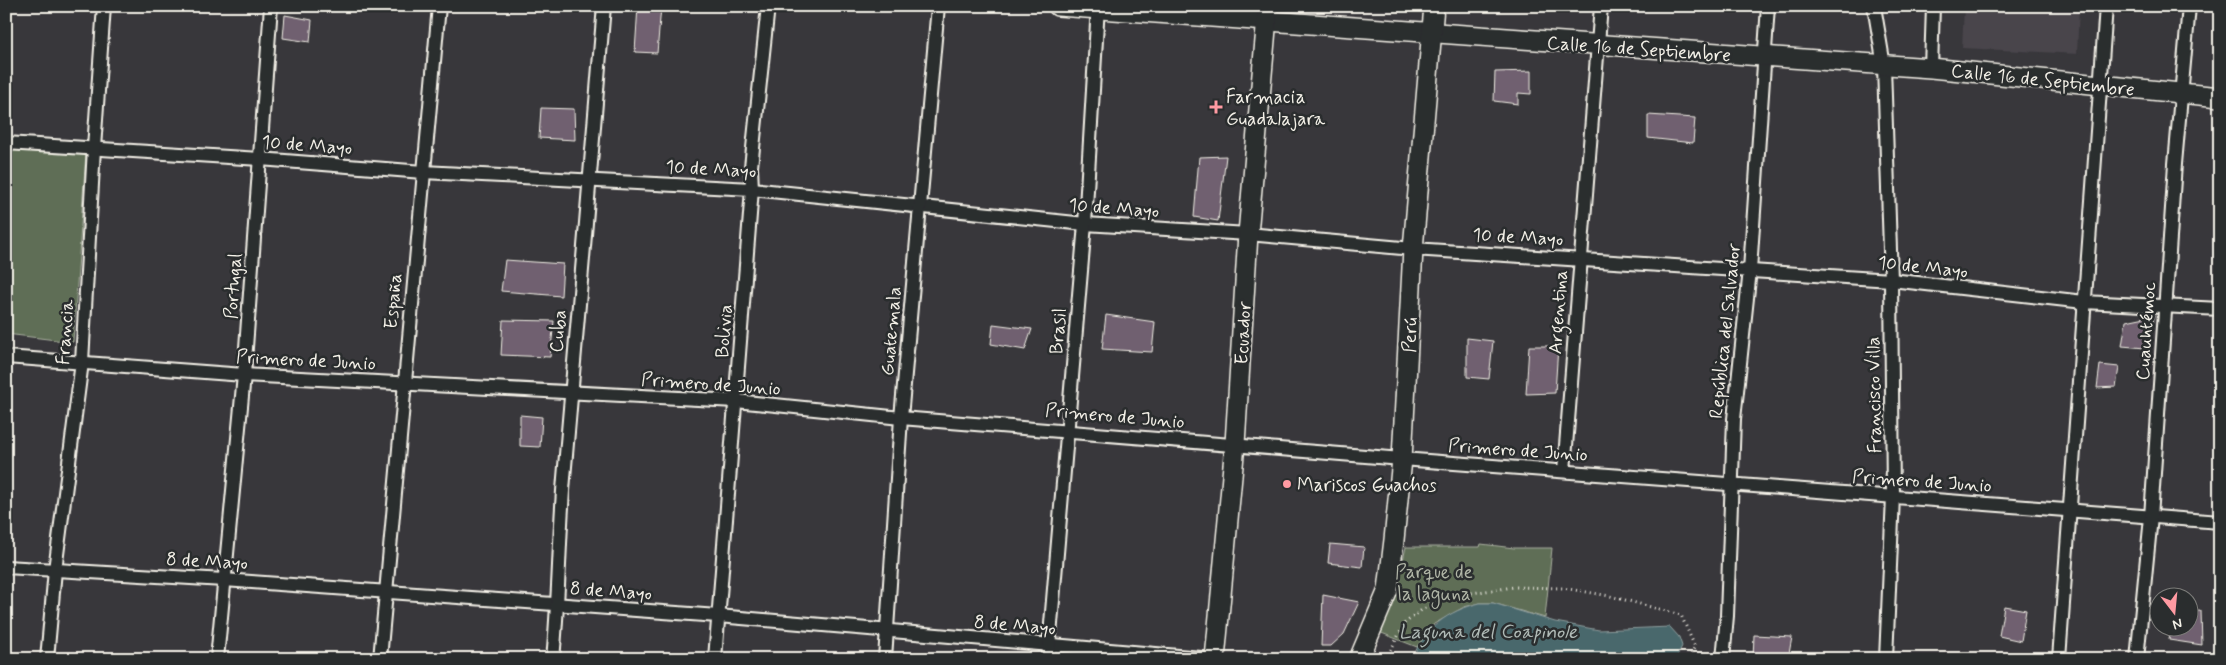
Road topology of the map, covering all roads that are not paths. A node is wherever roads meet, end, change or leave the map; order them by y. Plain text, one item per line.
1 (104, 6) edge
2 (271, 6) edge
3 (439, 6) edge
4 (604, 6) edge
5 (768, 6) edge
6 (938, 6) edge
7 (1058, 6) edge
8 (1434, 6) edge
9 (1601, 6) edge
10 (1768, 6) edge
11 (1874, 6) edge
12 (1933, 6) edge
13 (2106, 6) edge
14 (2189, 6) edge
15 (1098, 8) edge
16 (1267, 13) edge
17 (1432, 33) junction
18 (1598, 46) junction
19 (1765, 56) junction
20 (1884, 66) junction
21 (1931, 68) junction
22 (2100, 85) junction
23 (2182, 93) junction
24 (2220, 96) edge
25 (6, 143) edge
26 (94, 148) junction
27 (260, 159) junction
28 (423, 172) junction
29 (590, 180) junction
30 (752, 188) junction
31 (919, 207) junction
32 (1085, 224) junction
33 (1248, 234) junction
34 (1414, 249) junction
35 (1579, 259) junction
36 (1750, 270) junction
37 (1891, 280) junction
38 (2084, 302) junction
39 (2166, 306) junction
40 (2220, 309) edge
41 (6, 357) edge
42 (82, 362) junction
43 (244, 375) junction
44 (403, 383) junction
45 (571, 393) junction
46 (736, 401) junction
47 (901, 418) junction
48 (1067, 430) junction
49 (1235, 444) junction
50 (1402, 459) junction
51 (1564, 471) junction
52 (1732, 485) junction
53 (1893, 496) junction
54 (2070, 510) junction
55 (2151, 517) junction
56 (2220, 522) edge
57 (6, 567) edge
58 (55, 570) junction
59 (224, 580) junction
60 (386, 591) junction
61 (558, 605) junction
62 (718, 616) junction
63 (887, 632) junction
64 (1048, 652) edge
65 (47, 659) edge
66 (217, 659) edge
67 (380, 659) edge
68 (552, 659) edge
69 (715, 659) edge
70 (885, 659) edge
71 (1214, 659) edge
72 (1359, 659) edge
73 (1723, 659) edge
74 (1886, 659) edge
75 (2059, 659) edge
76 (2137, 659) edge

1 - 26 street, Francia
2 - 27 street, Portugal
3 - 28 street, España
4 - 29 street, Cuba
5 - 30 street, Bolivia
6 - 31 street, Guatemala
7 - 15 street, Calle 16 de Septiembre
8 - 17 street, Perú
9 - 18 street, Argentina
10 - 19 street, República del Salvador
11 - 20 street, Francisco Villa
12 - 21 street
13 - 22 street
14 - 23 street, Cuauhtémoc
15 - 16 street, Calle 16 de Septiembre
15 - 32 street, Brasil
16 - 17 street, Calle 16 de Septiembre
16 - 33 street, Ecuador
17 - 18 street, Calle 16 de Septiembre
17 - 34 street, Perú
18 - 19 street, Calle 16 de Septiembre
18 - 35 street, Argentina
19 - 20 street, Calle 16 de Septiembre
19 - 36 street, República del Salvador
20 - 21 street, Calle 16 de Septiembre
20 - 37 street, Francisco Villa
21 - 22 street, Calle 16 de Septiembre
22 - 23 street, Calle 16 de Septiembre
22 - 38 street
23 - 24 street, Calle 16 de Septiembre
23 - 39 street, Cuauhtémoc
25 - 26 street, 10 de Mayo
26 - 27 street, 10 de Mayo
26 - 42 street, Francia
27 - 28 street, 10 de Mayo
27 - 43 street, Portugal
28 - 29 street, 10 de Mayo
28 - 44 street, España
29 - 30 street, 10 de Mayo
29 - 45 street, Cuba
30 - 31 street, 10 de Mayo
30 - 46 street, Bolivia
31 - 32 street, 10 de Mayo
31 - 47 street, Guatemala
32 - 33 street, 10 de Mayo
32 - 48 street, Brasil
33 - 34 street, 10 de Mayo
33 - 49 street, Ecuador
34 - 35 street, 10 de Mayo
34 - 50 street, Perú
35 - 36 street, 10 de Mayo
35 - 51 street, Argentina
36 - 37 street, 10 de Mayo
36 - 52 street, República del Salvador
37 - 38 street, 10 de Mayo
37 - 53 street, Francisco Villa
38 - 39 street, 10 de Mayo
38 - 54 street
39 - 40 street, 10 de Mayo
39 - 55 street, Cuauhtémoc
41 - 42 street, Primero de Junio
42 - 43 street, Primero de Junio
42 - 58 street, Francia
43 - 44 street, Primero de Junio
43 - 59 street, Portugal
44 - 45 street, Primero de Junio
44 - 60 street, España
45 - 46 street, Primero de Junio
45 - 61 street, Cuba
46 - 47 street, Primero de Junio
46 - 62 street, Bolivia
47 - 48 street, Primero de Junio
47 - 63 street, Guatemala
48 - 49 street, Primero de Junio
48 - 64 street, Brasil
49 - 50 street, Primero de Junio
49 - 71 street, Ecuador
50 - 51 street, Primero de Junio
50 - 72 street, Perú
51 - 52 street, Primero de Junio
52 - 53 street, Primero de Junio
52 - 73 street, República del Salvador
53 - 54 street, Primero de Junio
53 - 74 street, Francisco Villa
54 - 55 street, Primero de Junio
54 - 75 street
55 - 56 street, Primero de Junio
55 - 76 street, Cuauhtémoc
57 - 58 street, 8 de Mayo
58 - 59 street, 8 de Mayo
58 - 65 street, Francia
59 - 60 street, 8 de Mayo
59 - 66 street, Portugal
60 - 61 street, 8 de Mayo
60 - 67 street, España
61 - 62 street, 8 de Mayo
61 - 68 street, Cuba
62 - 63 street, 8 de Mayo
62 - 69 street, Bolivia
63 - 64 street, 8 de Mayo
63 - 70 street, Guatemala
64 - 71 street, 8 de Mayo

